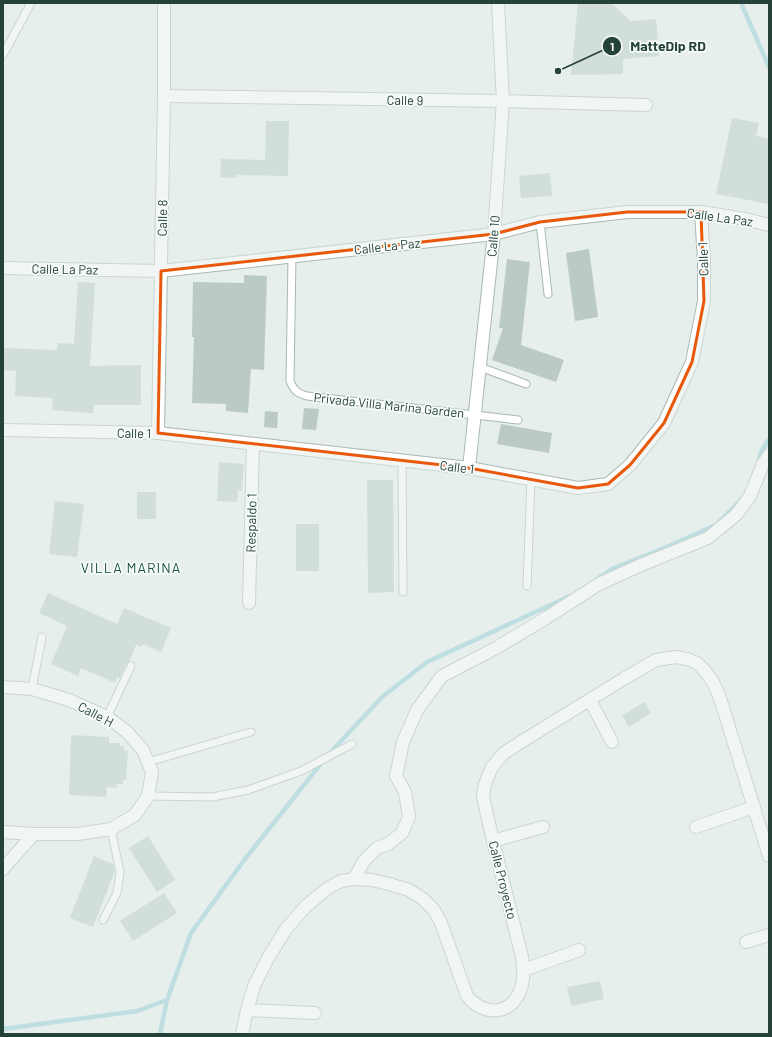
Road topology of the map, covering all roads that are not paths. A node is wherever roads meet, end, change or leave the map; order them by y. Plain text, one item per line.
1 (31, 3) edge
2 (164, 3) edge
3 (498, 3) edge
4 (3, 55) edge
5 (164, 96) junction
6 (503, 101) junction
7 (646, 105) dead end
8 (701, 212) junction
9 (540, 222) junction
10 (769, 225) edge
11 (494, 234) junction
12 (292, 256) junction
13 (3, 268) edge
14 (161, 271) junction
15 (548, 294) dead end
16 (480, 367) junction
17 (526, 384) dead end
18 (475, 415) junction
19 (518, 420) dead end
20 (3, 430) edge
21 (158, 433) junction
22 (253, 444) junction
23 (769, 454) edge
24 (402, 460) junction
25 (469, 468) junction
26 (531, 479) junction
27 (527, 586) dead end
28 (402, 592) dead end
29 (249, 603) dead end
30 (42, 637) dead end
31 (131, 666) dead end
32 (3, 687) edge
33 (32, 689) junction
34 (590, 700) junction
35 (106, 717) junction
36 (251, 732) dead end
37 (612, 742) dead end
38 (352, 744) dead end
39 (148, 762) junction
40 (148, 796) junction
41 (754, 807) junction
42 (696, 827) dead end
43 (543, 828) dead end
44 (111, 829) junction
45 (3, 832) edge
46 (34, 834) junction
47 (493, 841) junction
48 (769, 856) edge
49 (3, 869) edge
50 (354, 879) junction
51 (103, 920) dead end
52 (769, 934) edge
53 (746, 942) dead end
54 (579, 950) dead end
55 (524, 970) junction
56 (246, 1010) junction
57 (315, 1013) dead end
58 (242, 1034) edge

1 - 4 lane
2 - 5 street, Calle 8
3 - 6 street, Calle 10
5 - 6 street, Calle 9
5 - 14 street, Calle 8
6 - 7 street, Calle 9
6 - 11 street, Calle 10
8 - 9 street, Calle La Paz
8 - 10 street, Calle La Paz
8 - 26 street, Calle 1
9 - 11 street, Calle La Paz
9 - 15 lane
11 - 12 street, Calle La Paz
11 - 16 street, Calle 10
12 - 14 street, Calle La Paz
12 - 18 lane, Privada Villa Marina Garden
13 - 14 street, Calle La Paz
14 - 21 street, Calle 8
16 - 17 lane
16 - 18 street, Calle 10
18 - 19 lane
18 - 25 street, Calle 10
20 - 21 street, Calle 1
21 - 22 street, Calle 1
22 - 24 street, Calle 1
22 - 29 street, Respaldo 1
23 - 50 street
24 - 25 street, Calle 1
24 - 28 lane
25 - 26 street, Calle 1
26 - 27 lane
30 - 33 lane
31 - 35 lane
32 - 33 street, Calle H
33 - 35 street, Calle H
34 - 37 street
34 - 41 street, Calle Proyecto
34 - 47 street, Calle Proyecto
35 - 39 street, Calle H
36 - 39 lane
38 - 40 lane
39 - 40 street, Calle H
40 - 44 street, Calle H
41 - 42 street
41 - 48 street, Calle Proyecto
43 - 47 street
44 - 46 street, Calle H
44 - 51 lane
45 - 46 street, Calle H
46 - 49 street
47 - 55 street, Calle Proyecto
50 - 55 street, Calle Proyecto
50 - 56 street, Calle Proyecto
52 - 53 street
54 - 55 street
56 - 57 street
56 - 58 street, Calle Proyecto

